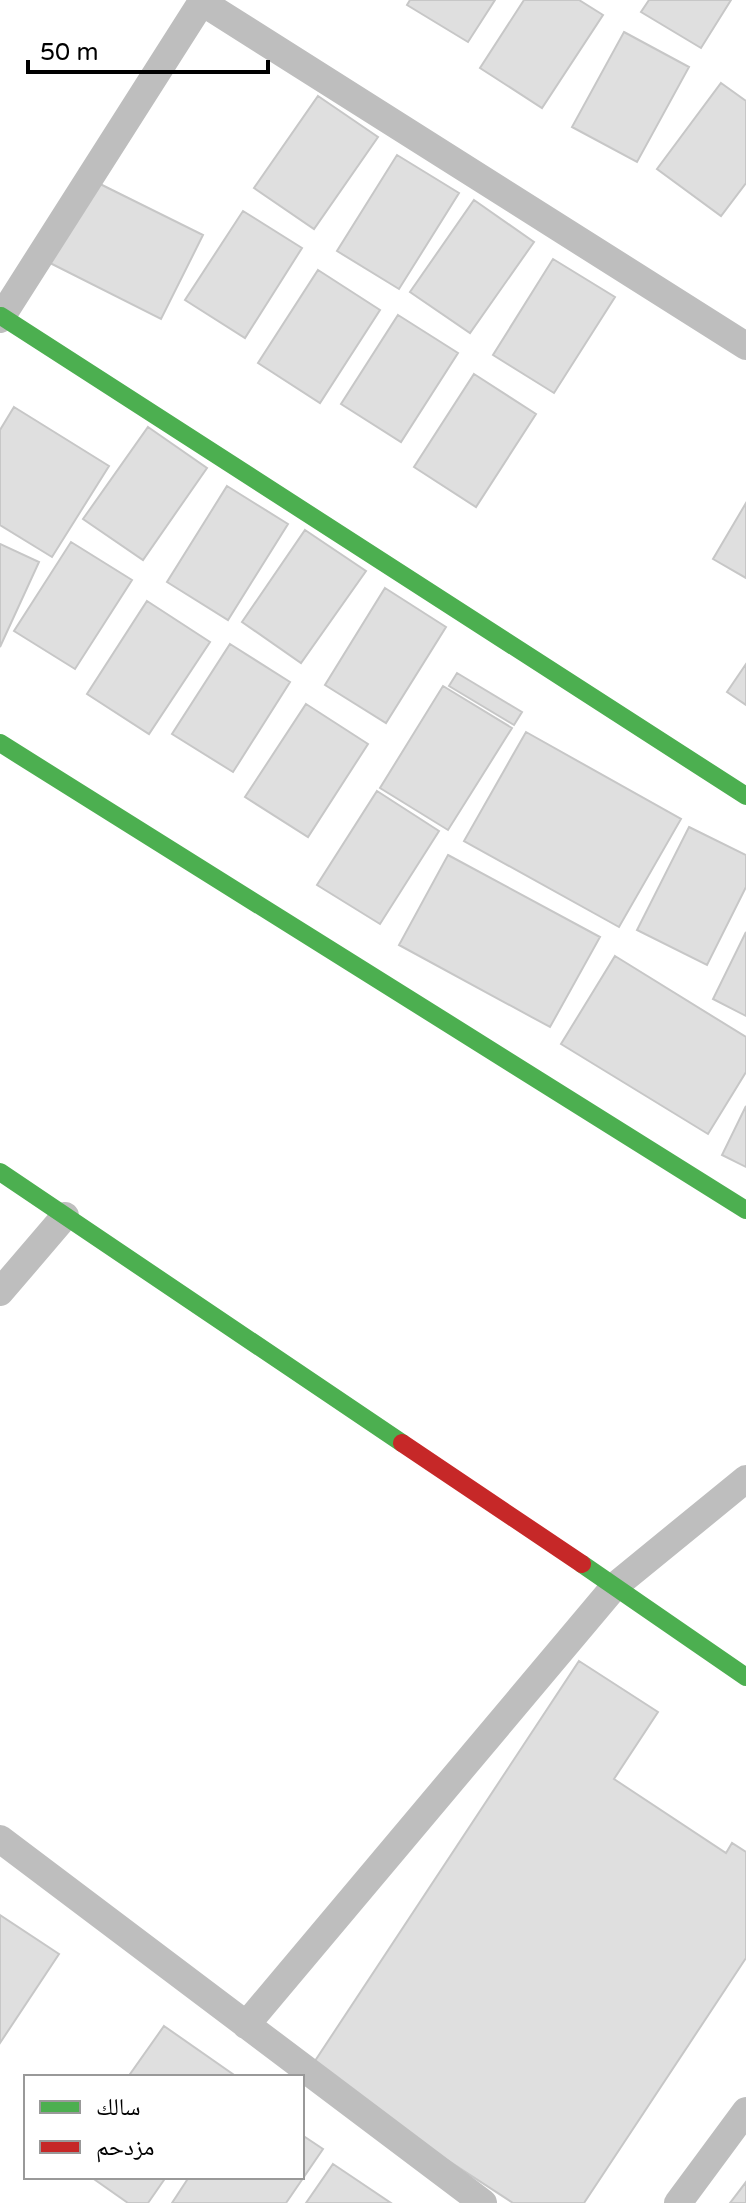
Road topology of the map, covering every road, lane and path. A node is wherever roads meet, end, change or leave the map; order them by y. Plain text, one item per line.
1 (202, 1) edge
2 (1, 318) edge
3 (746, 346) edge
4 (0, 743) edge
5 (746, 796) edge
6 (0, 1172) edge
7 (746, 1210) edge
8 (65, 1216) junction
9 (0, 1292) edge
10 (746, 1479) edge
11 (615, 1586) junction
12 (746, 1677) edge
13 (0, 1839) edge
14 (246, 2025) junction
15 (746, 2111) edge
16 (483, 2203) edge
17 (678, 2203) edge

1 - 2 street
1 - 3 street
2 - 5 street
4 - 7 street
6 - 8 street
8 - 9 street
8 - 11 street
10 - 11 street
11 - 12 street
11 - 14 street
13 - 14 street
14 - 16 street
15 - 17 street

